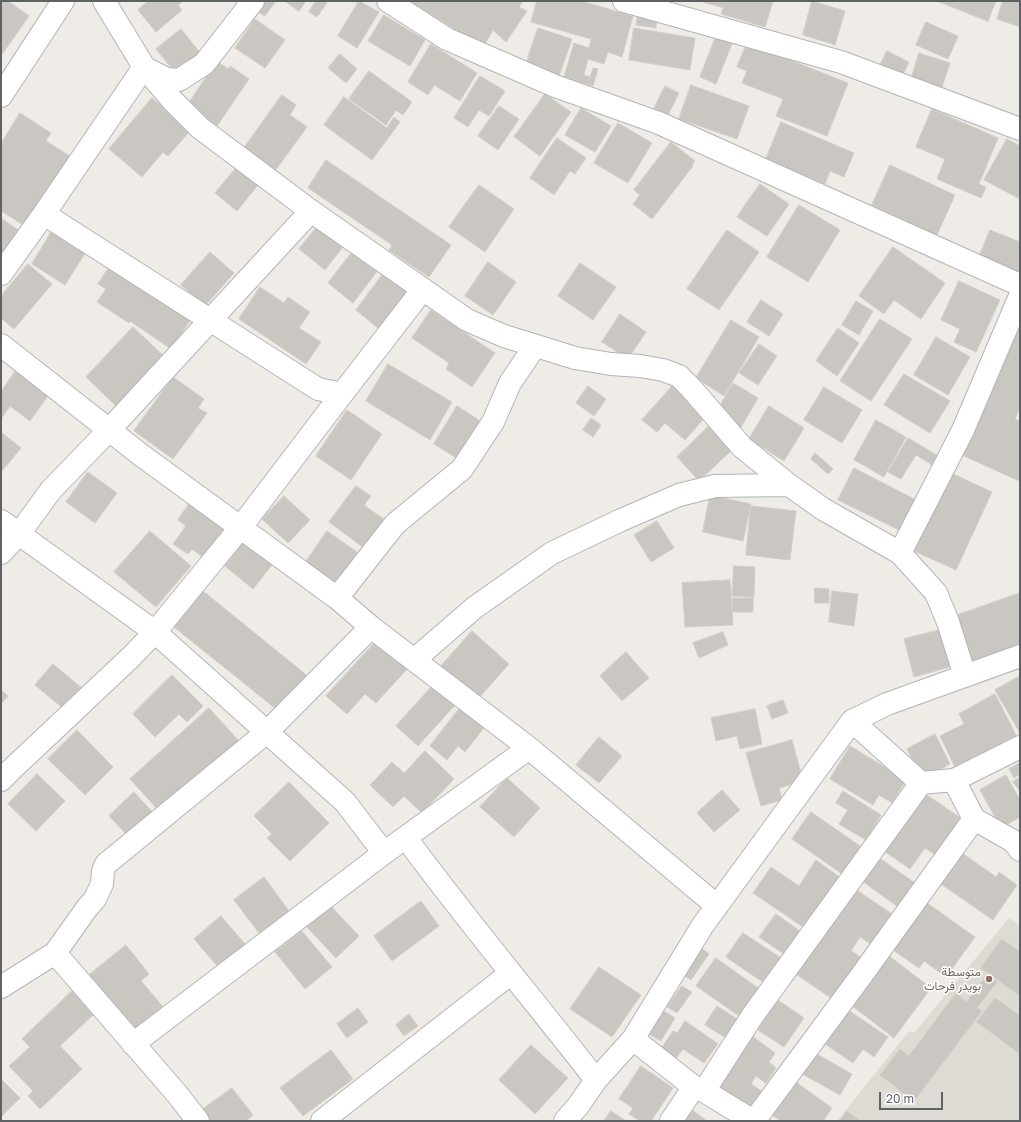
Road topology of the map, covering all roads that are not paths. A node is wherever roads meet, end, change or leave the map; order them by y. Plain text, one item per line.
1 (63, 1) edge
2 (104, 1) edge
3 (253, 1) edge
4 (388, 1) edge
5 (624, 1) edge
6 (144, 67) junction
7 (1, 96) edge
8 (1020, 129) edge
9 (311, 211) junction
10 (44, 214) junction
11 (1, 274) edge
12 (1020, 285) edge
13 (423, 289) junction
14 (1020, 296) edge
15 (209, 321) junction
16 (1, 345) edge
17 (535, 346) junction
18 (342, 394) junction
19 (110, 429) junction
20 (789, 485) junction
21 (1, 521) edge
22 (240, 528) junction
23 (19, 534) junction
24 (1, 553) edge
25 (900, 553) junction
26 (337, 598) junction
27 (371, 627) junction
28 (155, 632) junction
29 (1020, 656) edge
30 (415, 659) junction
31 (965, 676) junction
32 (852, 721) junction
33 (267, 732) junction
34 (1020, 747) edge
35 (529, 748) junction
36 (5, 769) edge
37 (954, 780) junction
38 (921, 783) junction
39 (974, 819) junction
40 (406, 838) junction
41 (1020, 850) edge
42 (384, 853) junction
43 (718, 906) junction
44 (55, 953) junction
45 (511, 973) junction
46 (1, 987) edge
47 (633, 1039) junction
48 (133, 1044) junction
49 (596, 1080) junction
50 (699, 1089) junction
51 (198, 1121) edge
52 (322, 1121) edge
53 (565, 1121) edge
54 (671, 1121) edge
55 (753, 1121) edge

1 - 7 street
2 - 6 street
3 - 6 street
4 - 12 street
5 - 8 street
6 - 9 street
6 - 10 street
9 - 13 street
9 - 15 street
10 - 11 street
10 - 15 street
13 - 17 street
13 - 18 street
14 - 25 street
15 - 18 street
15 - 19 street
16 - 19 street
17 - 20 street
17 - 26 street
18 - 22 street
19 - 22 street
19 - 23 street
20 - 25 street
20 - 30 street
21 - 23 street
22 - 26 street
22 - 28 street
23 - 24 street
23 - 28 street
25 - 31 street
26 - 27 street
27 - 30 street
27 - 33 street
28 - 33 street
28 - 36 street
29 - 31 street
30 - 35 street
31 - 32 street
32 - 38 street
32 - 43 street
33 - 42 street
33 - 44 street
34 - 37 street
35 - 40 street
35 - 43 street
37 - 38 street
37 - 39 street
38 - 50 street
39 - 41 street
39 - 55 street
40 - 42 street
40 - 45 street
42 - 48 street
43 - 47 street
44 - 46 street
44 - 48 street
45 - 49 street
45 - 52 street
47 - 49 street
47 - 50 street
48 - 51 street
49 - 53 street
50 - 54 street
50 - 55 street

